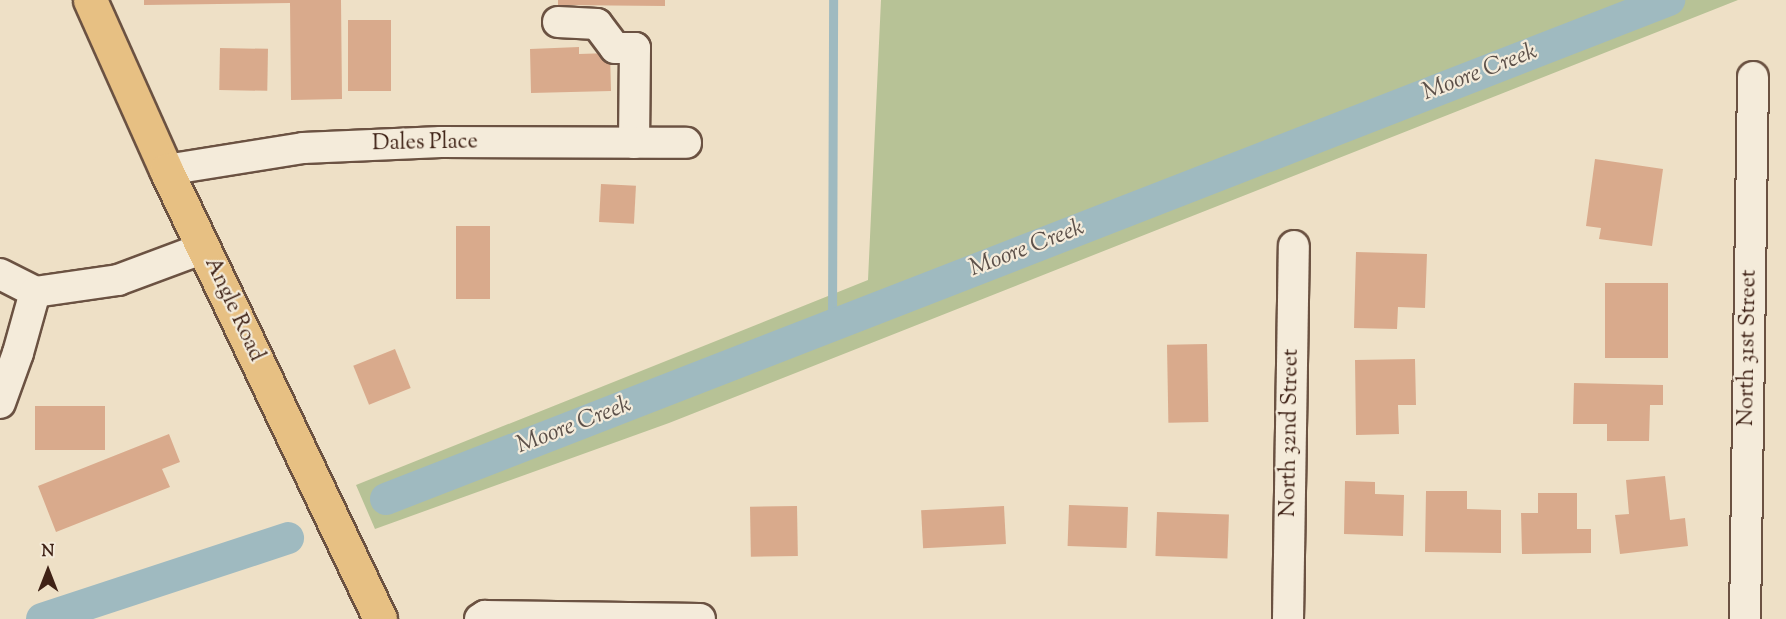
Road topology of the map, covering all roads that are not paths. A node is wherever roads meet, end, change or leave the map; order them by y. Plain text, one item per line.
1 (90, 0) edge
2 (558, 22) dead end
3 (1753, 76) dead end
4 (634, 143) junction
5 (686, 143) dead end
6 (166, 170) junction
7 (1294, 246) dead end
8 (204, 248) junction
9 (0, 274) edge
10 (35, 292) junction
11 (0, 403) edge
12 (380, 619) edge
13 (480, 619) edge
14 (700, 619) edge
15 (1288, 619) edge
16 (1745, 619) edge

1 - 6 main road, Angle Road
2 - 4 street
3 - 16 street, North 31st Street
4 - 5 street, Dales Place
4 - 6 street, Dales Place
6 - 8 main road, Angle Road
7 - 15 street, North 32nd Street
8 - 10 street
8 - 12 main road, Angle Road
9 - 10 street
10 - 11 street
13 - 14 street

